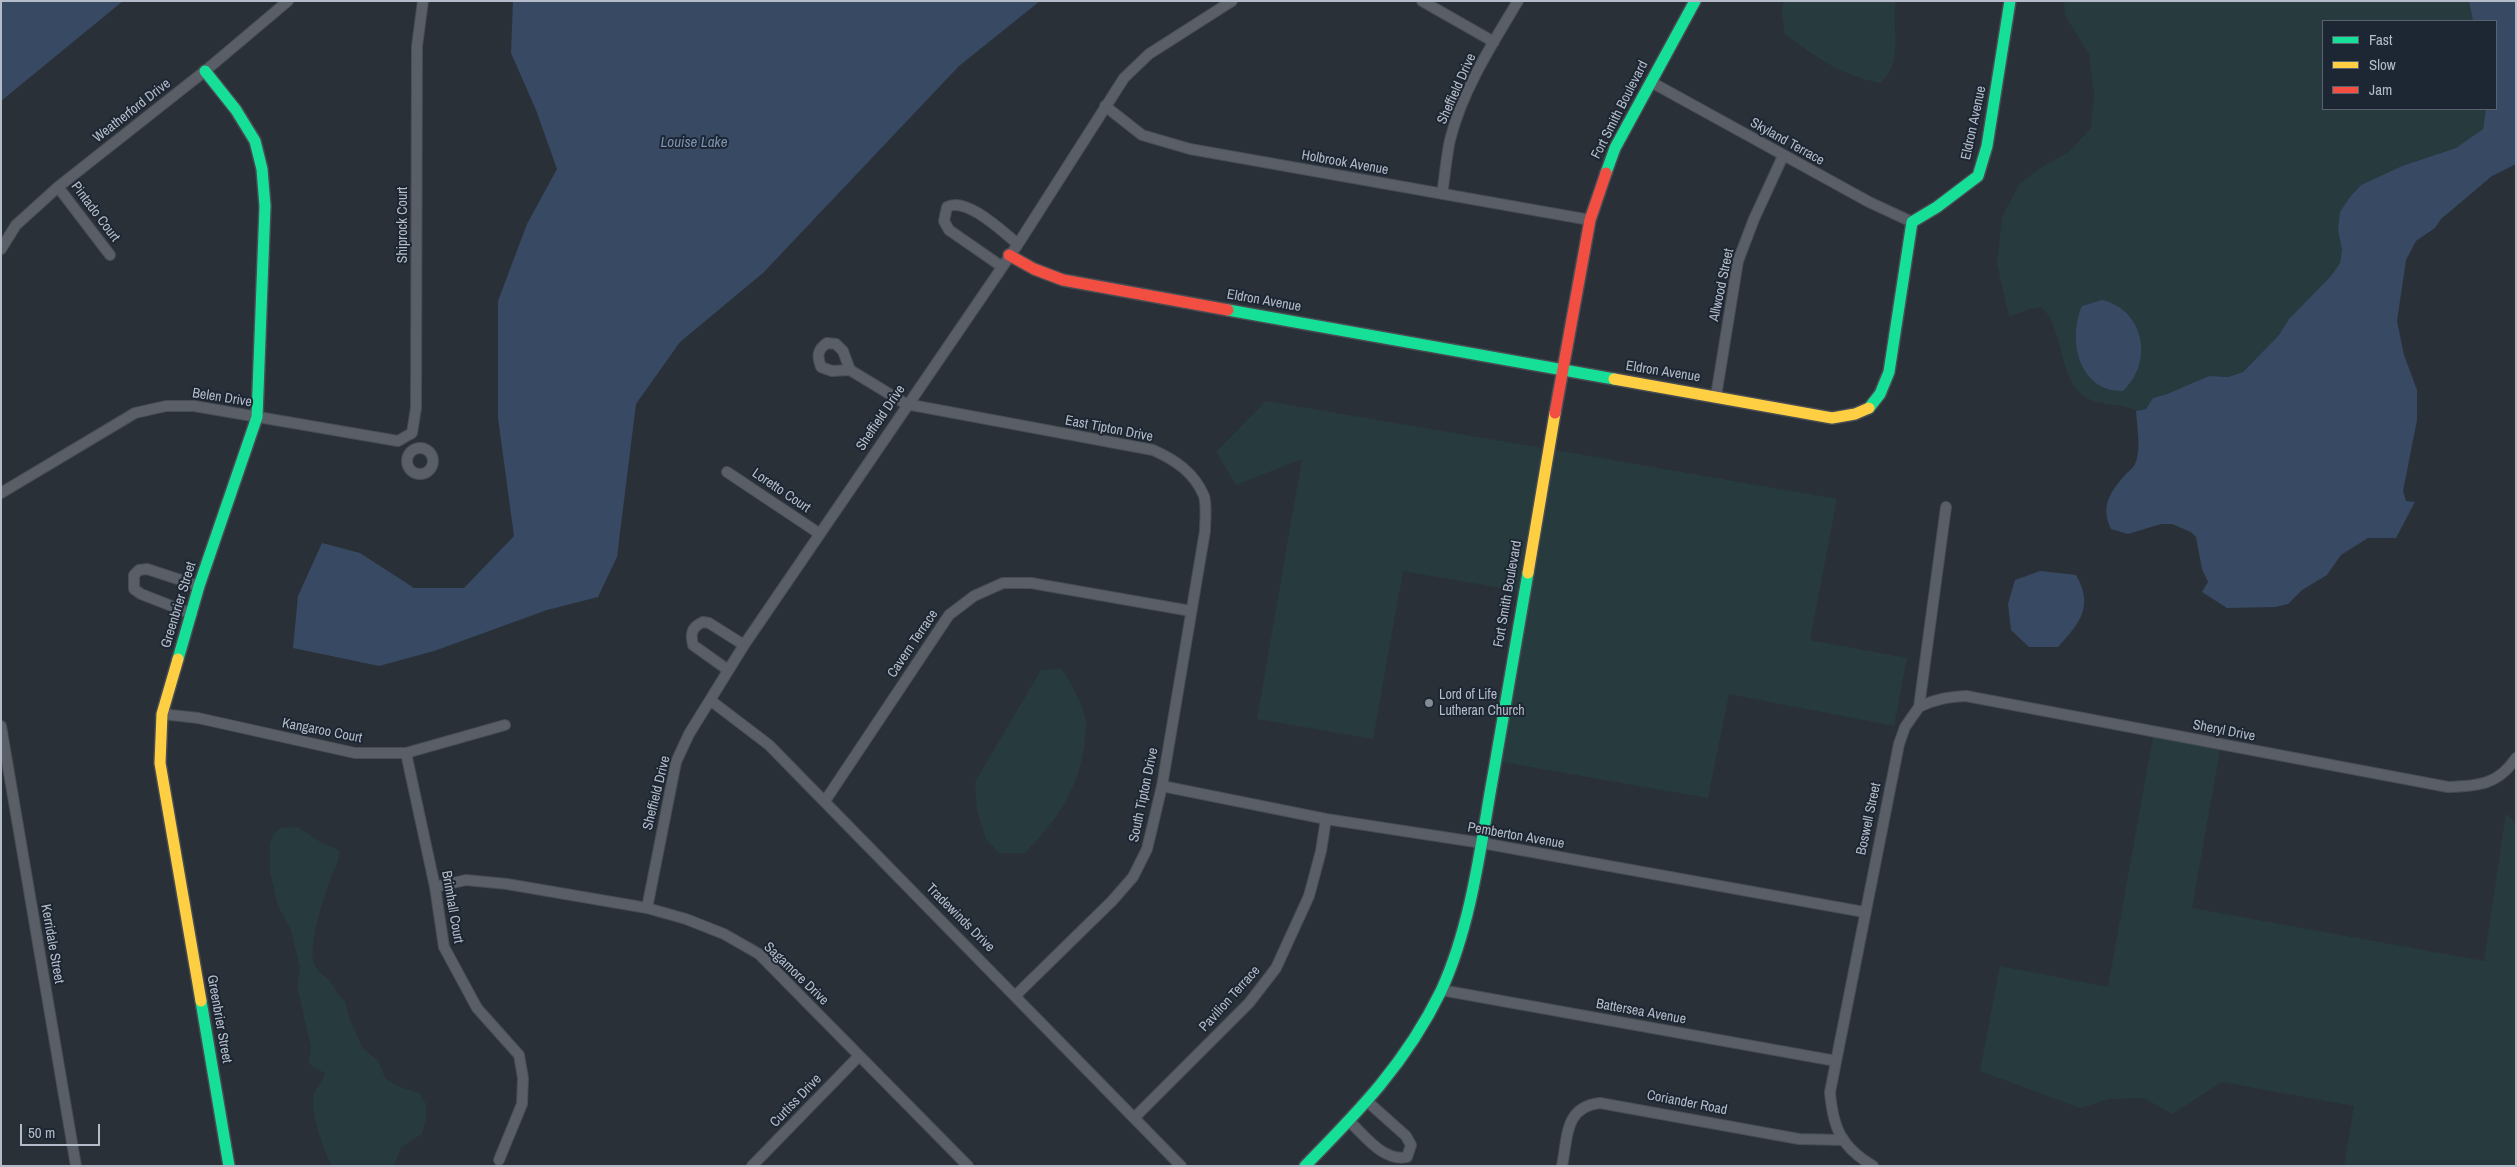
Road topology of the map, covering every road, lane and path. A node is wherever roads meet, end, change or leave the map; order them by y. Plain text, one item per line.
1 (288, 1) edge
2 (423, 1) edge
3 (1232, 1) edge
4 (1422, 1) edge
5 (1518, 1) edge
6 (1695, 1) edge
7 (2010, 1) edge
8 (1494, 42) junction
9 (205, 71) junction
10 (1651, 82) junction
11 (1105, 106) junction
12 (1783, 156) junction
13 (58, 187) junction
14 (1442, 194) junction
15 (1590, 220) junction
16 (1912, 222) junction
17 (1018, 244) junction
18 (1, 249) edge
19 (110, 255) dead end
20 (1008, 255) junction
21 (1002, 266) junction
22 (850, 370) dead end
23 (1562, 370) junction
24 (1716, 396) junction
25 (906, 404) junction
26 (257, 418) junction
27 (402, 440) junction
28 (413, 450) dead end
29 (727, 472) dead end
30 (1, 493) edge
31 (1946, 507) dead end
32 (820, 534) junction
33 (199, 586) junction
34 (1191, 611) junction
35 (192, 614) junction
36 (744, 645) junction
37 (728, 670) junction
38 (710, 700) junction
39 (1919, 707) junction
40 (162, 714) junction
41 (505, 724) dead end
42 (1, 726) edge
43 (406, 754) junction
44 (2516, 758) edge
45 (1162, 786) junction
46 (825, 801) junction
47 (1326, 818) junction
48 (1482, 843) junction
49 (435, 887) junction
50 (647, 908) junction
51 (1864, 912) junction
52 (1441, 990) junction
53 (1016, 995) junction
54 (859, 1056) junction
55 (1836, 1061) junction
56 (1368, 1102) junction
57 (1135, 1117) junction
58 (1350, 1122) junction
59 (1842, 1140) junction
60 (499, 1160) dead end
61 (1563, 1161) edge
62 (753, 1165) edge
63 (76, 1166) edge
64 (230, 1166) edge
65 (968, 1166) edge
66 (1182, 1166) edge
67 (1305, 1166) edge
68 (1554, 1166) edge
69 (1873, 1166) edge

1 - 9 street, Weatherford Drive
2 - 27 street, Shiprock Court
3 - 11 street, Sheffield Drive
4 - 8 street
5 - 8 street, Sheffield Drive
6 - 10 street, Fort Smith Boulevard
7 - 16 street, Eldron Avenue
8 - 14 street, Sheffield Drive
9 - 13 street, Weatherford Drive
9 - 26 street, Greenbrier Street
10 - 12 street, Skyland Terrace
10 - 15 street, Fort Smith Boulevard
11 - 14 street, Holbrook Avenue
11 - 17 street, Sheffield Drive
12 - 16 street, Skyland Terrace
12 - 24 street, Allwood Street
13 - 18 street, Weatherford Drive
13 - 19 street, Pintado Court
14 - 15 street, Holbrook Avenue
15 - 23 street, Fort Smith Boulevard
16 - 24 street, Eldron Avenue
17 - 20 street, Sheffield Drive
17 - 21 street
20 - 21 street, Sheffield Drive
20 - 23 street, Eldron Avenue
21 - 25 street, Sheffield Drive
22 - 25 street
23 - 24 street, Eldron Avenue
23 - 48 street, Fort Smith Boulevard
25 - 32 street, Sheffield Drive
25 - 34 street, East Tipton Drive
26 - 27 street, Belen Drive
26 - 30 street, Belen Drive
26 - 33 street, Greenbrier Street
27 - 28 street
29 - 32 street, Loretto Court
31 - 39 street, Boswell Street
32 - 36 street, Sheffield Drive
33 - 35 street, Greenbrier Street
33 - 35 street
34 - 45 street, South Tipton Drive
34 - 46 street, Cavern Terrace
35 - 40 street, Greenbrier Street
36 - 37 street, Sheffield Drive
36 - 37 street
37 - 38 street, Sheffield Drive
38 - 46 street, Tradewinds Drive
38 - 50 street, Sheffield Drive
39 - 44 street, Sheryl Drive
39 - 51 street, Boswell Street
40 - 43 street, Kangaroo Court
40 - 64 street, Greenbrier Street
41 - 43 street, Kangaroo Court
42 - 63 street, Kerridale Street
43 - 49 street, Brimhall Court
45 - 47 street, Pemberton Avenue
45 - 53 street, South Tipton Drive
46 - 53 street, Tradewinds Drive
47 - 48 street, Pemberton Avenue
47 - 57 street, Pavilion Terrace
48 - 51 street, Pemberton Avenue
48 - 52 street, Fort Smith Boulevard
49 - 50 street, Sagamore Drive
49 - 60 street, Brimhall Court
50 - 54 street, Sagamore Drive
51 - 55 street, Boswell Street
52 - 55 street, Battersea Avenue
52 - 56 street, Fort Smith Boulevard
53 - 57 street, Tradewinds Drive
54 - 62 street, Curtiss Drive
54 - 65 street, Sagamore Drive
55 - 59 street, Boswell Street
56 - 58 street, Fort Smith Boulevard
56 - 58 street
57 - 66 street, Tradewinds Drive
58 - 67 street, Fort Smith Boulevard
59 - 61 street, Coriander Road
59 - 69 street
61 - 68 street, Coriander Road

